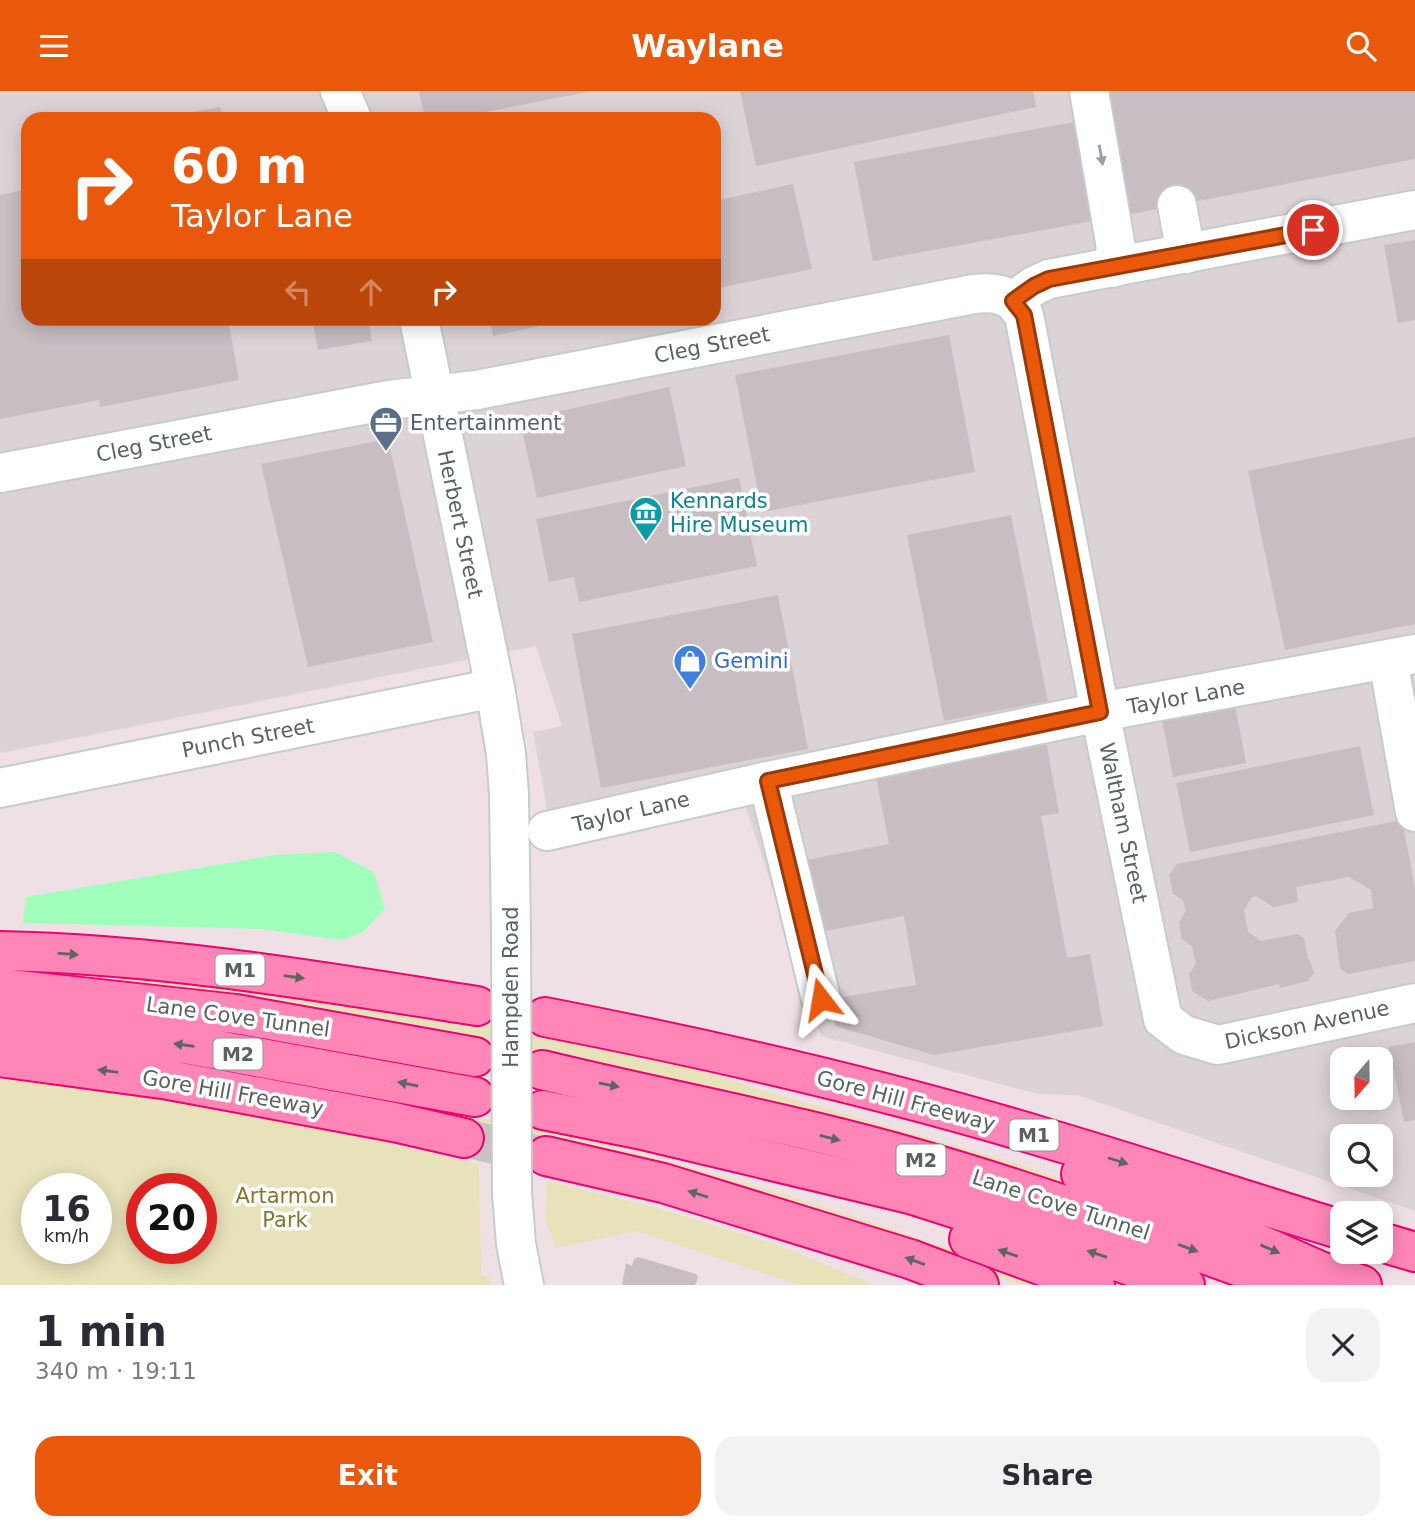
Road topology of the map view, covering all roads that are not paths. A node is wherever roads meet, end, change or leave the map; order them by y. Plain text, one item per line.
1 (340, 91) edge
2 (1089, 91) edge
3 (349, 112) edge
4 (1177, 205) dead end
5 (1415, 210) edge
6 (1186, 254) junction
7 (1112, 268) junction
8 (1013, 301) junction
9 (420, 326) edge
10 (434, 396) junction
11 (0, 473) edge
12 (1401, 657) edge
13 (495, 688) junction
14 (1100, 712) junction
15 (768, 781) junction
16 (0, 788) edge
17 (1415, 812) edge
18 (547, 831) dead end
19 (0, 951) edge
20 (0, 988) edge
21 (821, 999) dead end
22 (1415, 1003) edge
23 (477, 1006) dead end
24 (545, 1017) dead end
25 (1163, 1019) joint
26 (0, 1024) edge
27 (721, 1053) junction
28 (475, 1056) dead end
29 (0, 1057) edge
30 (542, 1070) dead end
31 (475, 1097) tunnel mouth
32 (543, 1110) dead end
33 (647, 1131) junction
34 (464, 1138) tunnel mouth
35 (546, 1156) tunnel mouth
36 (1330, 1226) edge
37 (1393, 1246) edge
38 (1415, 1252) edge
39 (524, 1285) edge
40 (979, 1285) edge
41 (1095, 1285) edge
42 (1185, 1285) edge
43 (1290, 1285) edge
44 (1362, 1285) edge

1 - 3 street
2 -> 7 street
4 - 6 street
5 - 6 street
6 - 7 street
7 - 8 street
8 - 10 street, Cleg Street
8 - 14 street, Waltham Street
9 - 10 street, Herbert Street
10 - 11 street, Cleg Street
10 - 13 street, Herbert Street
12 - 14 street, Taylor Lane
12 - 17 street
13 - 16 street, Punch Street
13 - 39 street, Hampden Road, bridge
14 - 15 street, Taylor Lane
14 - 25 street, Waltham Street
15 - 18 street, Taylor Lane
15 - 21 street
19 -> 23 highway, M1
20 - 28 highway, Lane Cove Tunnel / M2
22 - 25 street, Dickson Avenue
24 - 27 highway, Gore Hill Freeway / M1
31 -> 26 highway, Gore Hill Freeway / M2
27 -> 36 highway, Gore Hill Freeway / M1
27 -> 44 highway
34 -> 29 highway, Gore Hill Freeway
30 -> 43 highway, Lane Cove Tunnel / M2
32 - 33 highway, M2
41 -> 33 highway
42 -> 33 highway, Lane Cove Tunnel / M2
40 -> 35 highway
37 - 38 highway

